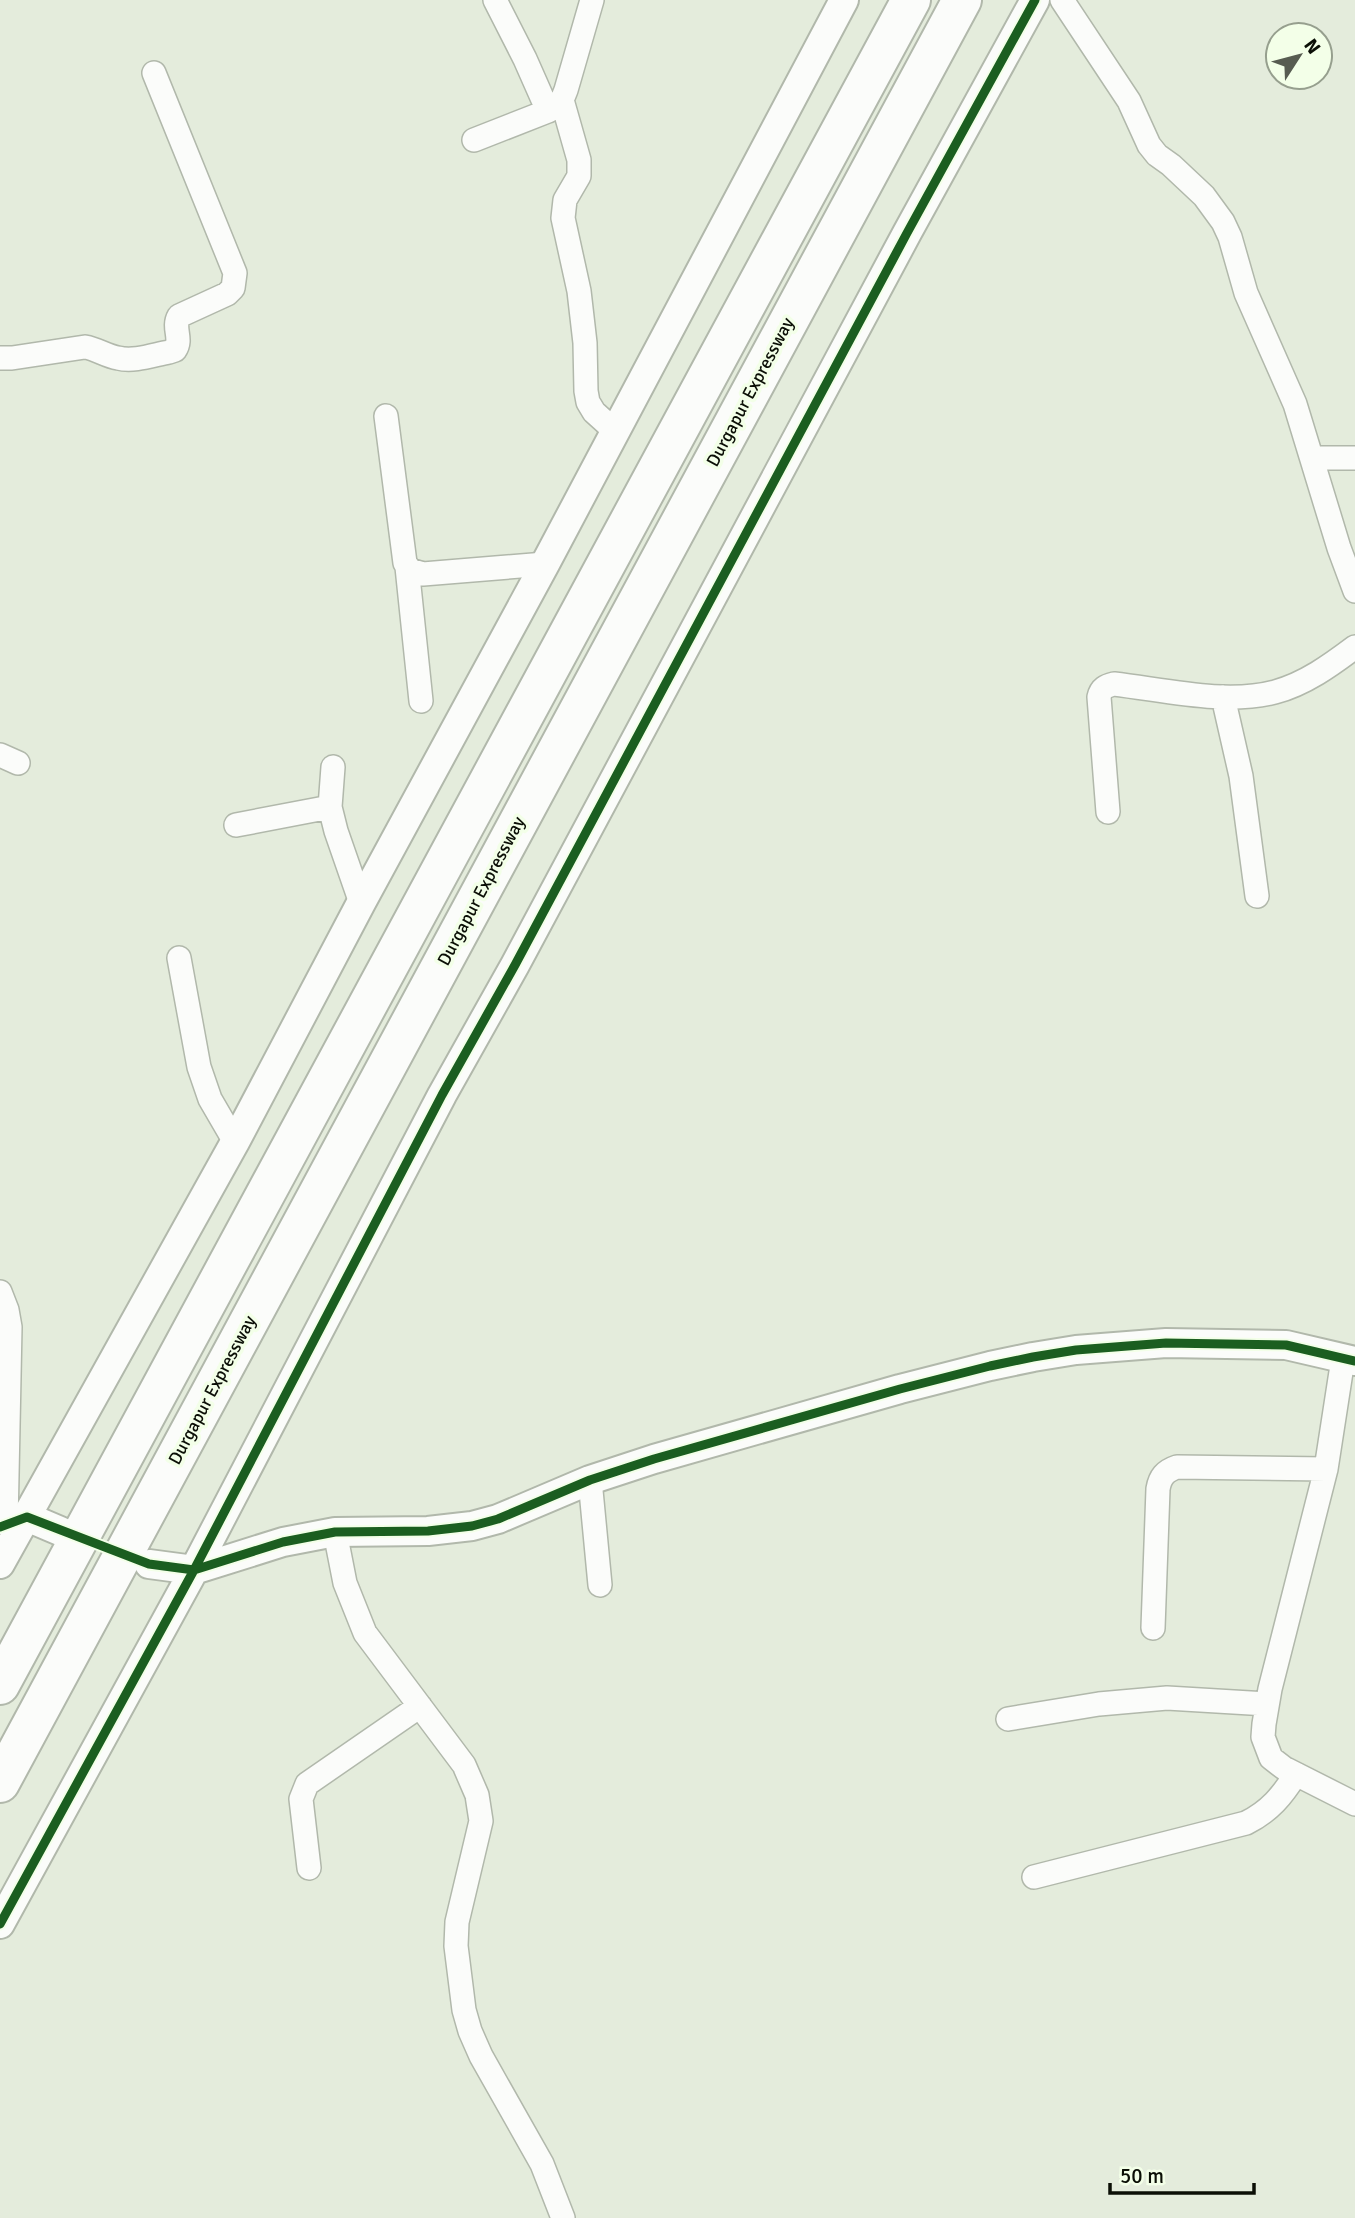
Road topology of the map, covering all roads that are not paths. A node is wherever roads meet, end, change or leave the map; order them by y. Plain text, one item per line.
1 (495, 0) edge
2 (592, 0) edge
3 (844, 0) edge
4 (911, 0) edge
5 (962, 0) edge
6 (1035, 0) edge
7 (1062, 0) edge
8 (154, 73) dead end
9 (555, 106) junction
10 (474, 140) dead end
11 (0, 358) edge
12 (386, 416) dead end
13 (615, 431) junction
14 (1312, 458) junction
15 (1355, 458) edge
16 (545, 564) junction
17 (407, 567) junction
18 (1355, 591) edge
19 (1355, 647) edge
20 (1223, 697) junction
21 (421, 701) dead end
22 (333, 766) dead end
23 (330, 807) junction
24 (1108, 812) dead end
25 (236, 825) dead end
26 (1257, 896) dead end
27 (361, 903) junction
28 (179, 958) dead end
29 (235, 1142) junction
30 (0, 1292) edge
31 (1349, 1360) edge
32 (1326, 1469) junction
33 (590, 1480) junction
34 (11, 1523) edge
35 (60, 1531) dead end
36 (335, 1532) junction
37 (0, 1564) edge
38 (149, 1564) dead end
39 (194, 1570) junction
40 (600, 1586) dead end
41 (1153, 1628) dead end
42 (0, 1685) edge
43 (1267, 1704) junction
44 (420, 1706) junction
45 (1008, 1719) dead end
46 (1296, 1774) junction
47 (0, 1783) edge
48 (1355, 1804) edge
49 (309, 1868) dead end
50 (1034, 1877) dead end
51 (0, 1924) edge
52 (563, 2218) edge

1 - 9 street
2 - 9 street
3 - 13 street
4 - 42 highway
5 - 47 highway, Durgapur Expressway
6 - 39 street
7 - 14 street
8 - 11 street
9 - 10 street
9 - 13 street
12 - 17 street
13 - 16 street
14 - 15 street
14 - 18 street
16 - 17 street
16 - 27 street
17 - 21 street
19 - 20 street
20 - 24 street
20 - 26 street
22 - 23 street
23 - 25 street
23 - 27 street
27 - 29 street
28 - 29 street
29 - 34 street
30 - 34 street
31 - 32 street
31 - 33 street
32 - 41 street
32 - 43 street
33 - 36 street
33 - 40 street
34 - 35 street
34 - 37 street
36 - 39 street
36 - 44 street
38 - 39 street
39 - 51 street
43 - 45 street
43 - 46 street
44 - 49 street
44 - 52 street
46 - 48 street
46 - 50 street

